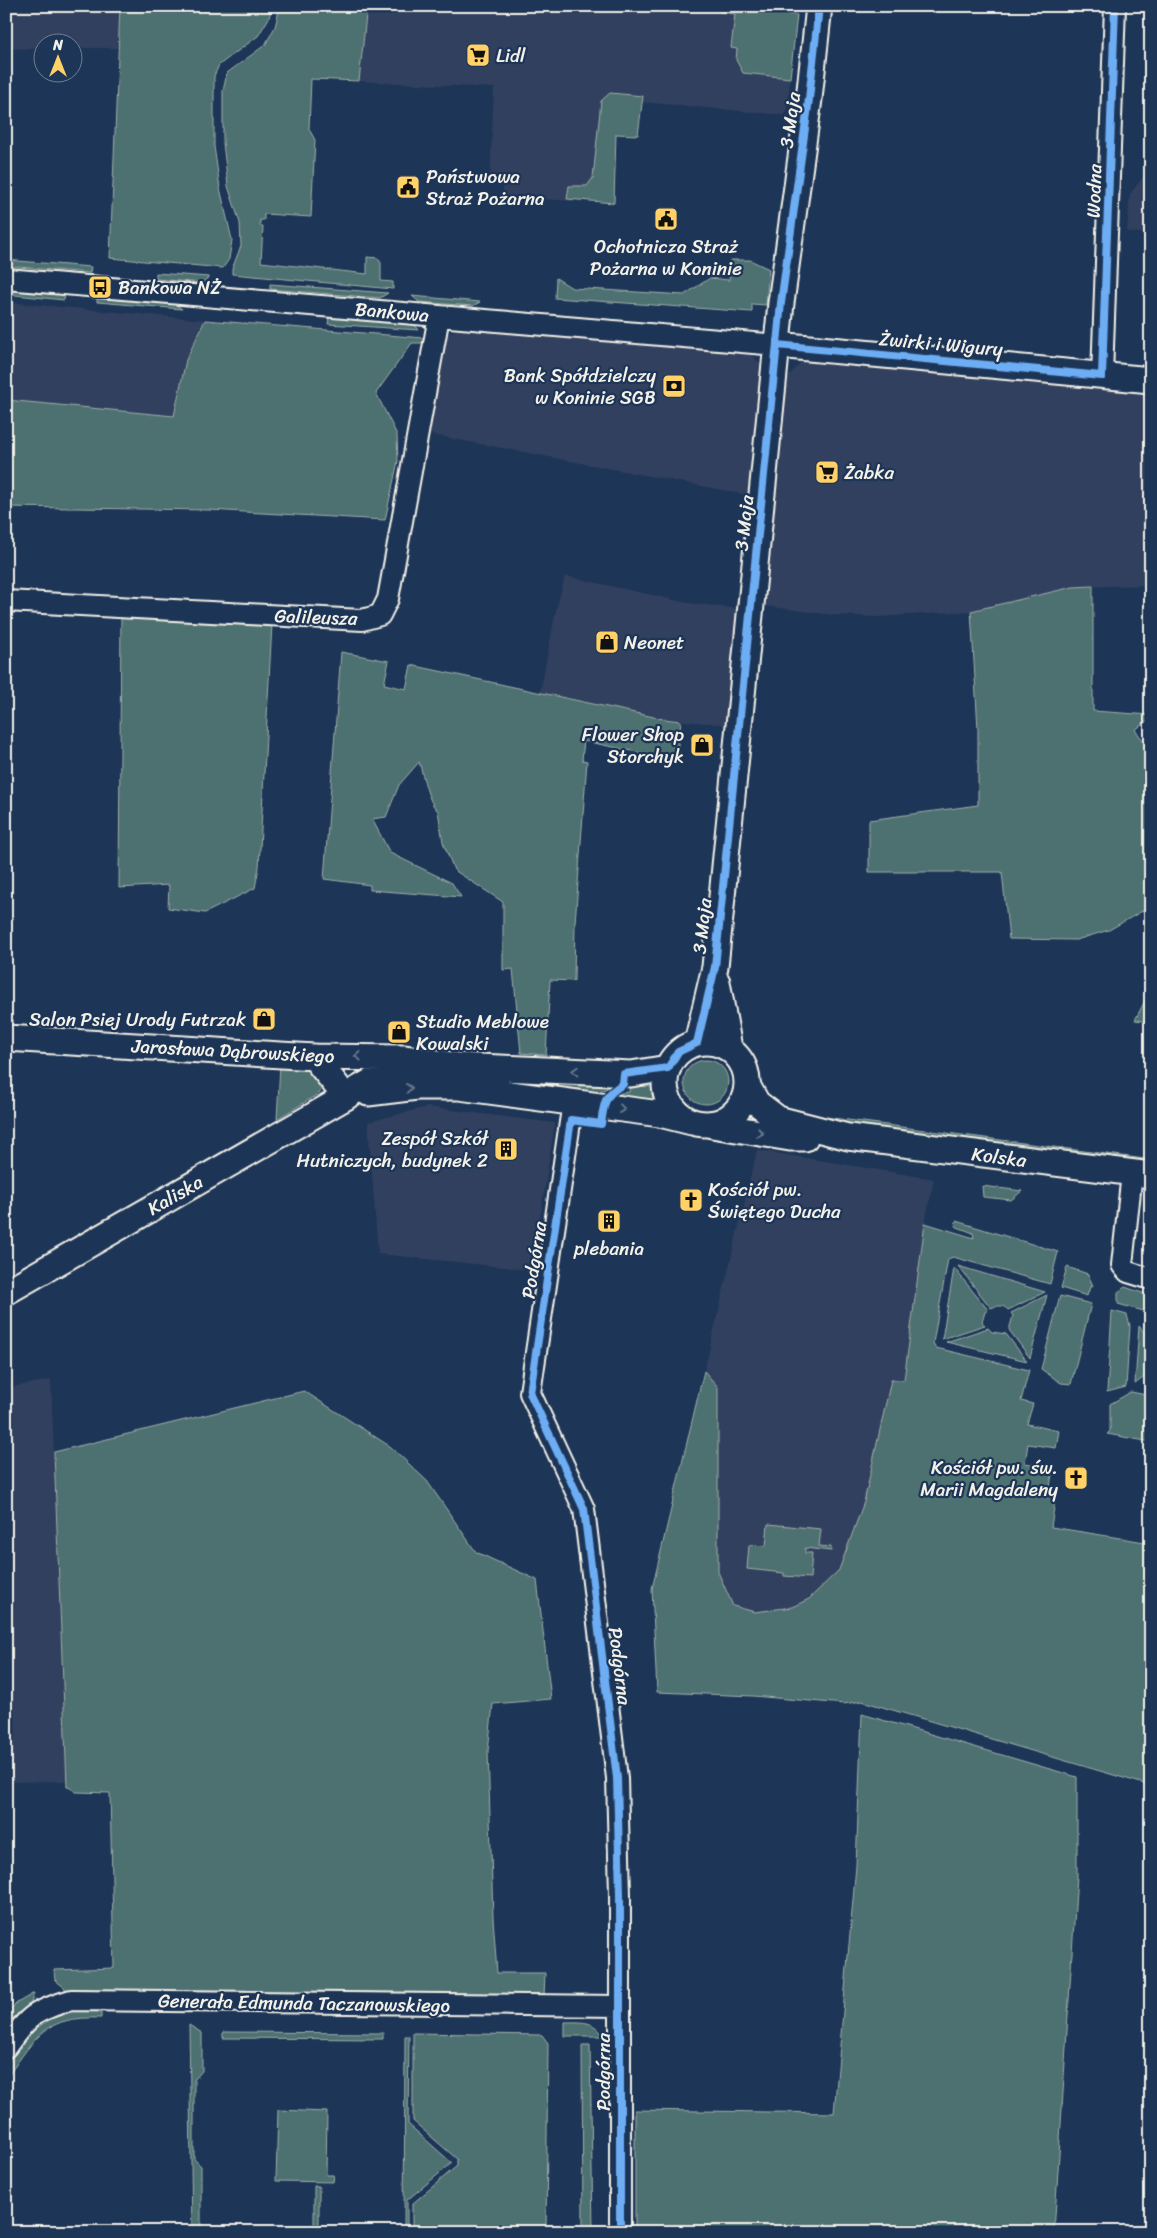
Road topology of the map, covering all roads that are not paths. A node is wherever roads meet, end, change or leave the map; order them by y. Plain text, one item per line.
1 (819, 6) edge
2 (1115, 6) edge
3 (6, 279) edge
4 (439, 316) junction
5 (777, 345) junction
6 (1102, 376) junction
7 (1151, 380) edge
8 (6, 601) edge
9 (714, 968) junction
10 (6, 1038) edge
11 (697, 1043) junction
12 (729, 1048) junction
13 (314, 1057) junction
14 (459, 1066) junction
15 (668, 1068) junction
16 (748, 1087) junction
17 (344, 1098) junction
18 (573, 1102) junction
19 (702, 1123) junction
20 (848, 1137) junction
21 (1141, 1174) edge
22 (1151, 1279) edge
23 (6, 1292) edge
24 (620, 2006) junction
25 (6, 2047) edge
26 (620, 2232) edge

1 - 5 street, 3 Maja
2 - 6 street, Wodna
3 - 4 street, Bankowa
4 - 5 street, Bankowa
4 - 8 street, Galileusza
5 - 6 street, Żwirki i Wigury
5 - 9 street, 3 Maja
6 - 7 street, Żwirki i Wigury
9 - 11 street, 3 Maja
9 - 12 street, 3 Maja
10 - 13 street, Jarosława Dąbrowskiego
11 - 12 street
11 - 15 street
12 - 16 street
14 -> 13 street, Jarosława Dąbrowskiego
13 - 17 street
15 -> 14 street, Jarosława Dąbrowskiego
14 - 17 street, Jarosława Dąbrowskiego
15 - 19 street
16 - 19 street
16 - 20 street, Kolska
17 -> 18 street
17 - 23 street, Kaliska
18 -> 19 street
18 - 24 street, Podgórna
19 -> 20 street, Kolska
20 - 21 street, Kolska
21 - 22 street
24 - 25 street, Generała Edmunda Taczanowskiego
24 - 26 street, Podgórna

